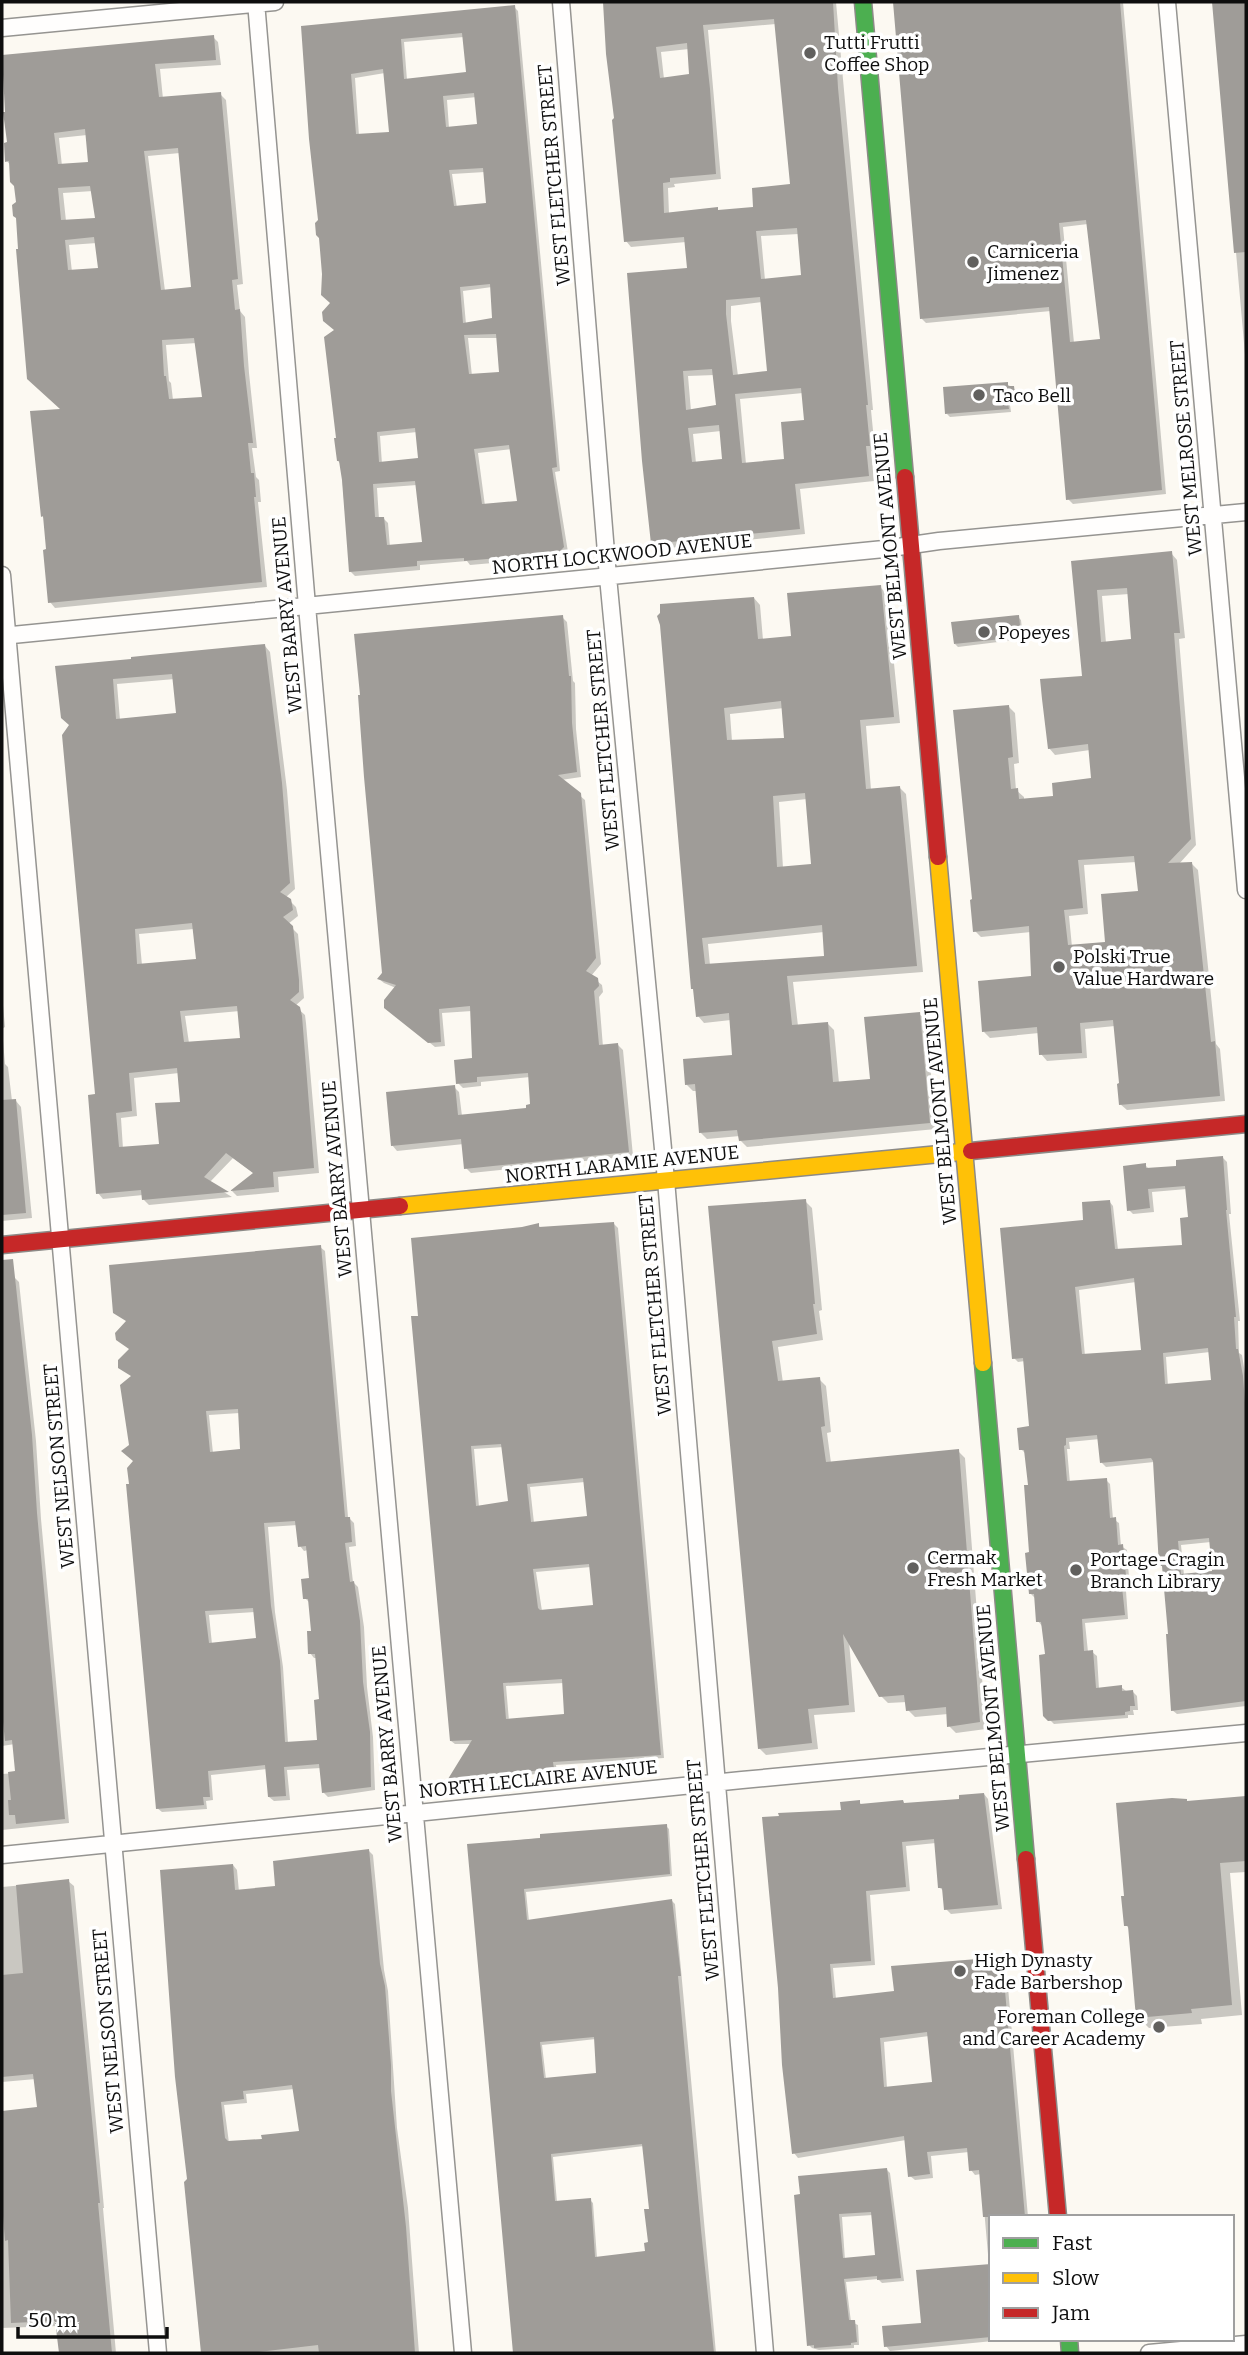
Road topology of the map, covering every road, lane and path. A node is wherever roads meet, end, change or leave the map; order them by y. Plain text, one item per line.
1 (275, 2) edge
2 (561, 2) edge
3 (863, 2) edge
4 (1167, 2) edge
5 (256, 3) edge
6 (2, 28) edge
7 (1246, 512) edge
8 (1213, 515) junction
9 (911, 546) junction
10 (2, 575) edge
11 (608, 577) junction
12 (307, 606) junction
13 (4, 636) edge
14 (1246, 890) edge
15 (1246, 1124) edge
16 (965, 1151) junction
17 (666, 1180) junction
18 (361, 1210) junction
19 (61, 1239) junction
20 (2, 1245) edge
21 (1246, 1733) edge
22 (1017, 1753) junction
23 (717, 1783) junction
24 (414, 1813) junction
25 (113, 1843) junction
26 (2, 1855) edge
27 (1058, 2215) edge
28 (1246, 2344) edge
29 (158, 2353) edge
30 (463, 2353) edge
31 (765, 2353) edge
32 (1149, 2353) edge

1 - 5 street
2 - 11 street, WEST FLETCHER STREET
3 - 9 main road, WEST BELMONT AVENUE
4 - 8 street, WEST MELROSE STREET
5 - 6 street
5 - 12 street, WEST BARRY AVENUE
7 - 8 street, NORTH LOCKWOOD AVENUE
8 - 9 street, NORTH LOCKWOOD AVENUE
8 - 14 street, WEST MELROSE STREET
9 - 11 street, NORTH LOCKWOOD AVENUE
9 - 16 main road, WEST BELMONT AVENUE
10 - 13 street, WEST NELSON STREET
11 - 12 street, NORTH LOCKWOOD AVENUE
11 - 17 street, WEST FLETCHER STREET
12 - 13 street, NORTH LOCKWOOD AVENUE
12 - 18 street, WEST BARRY AVENUE
13 - 19 street, WEST NELSON STREET
15 - 16 main road, NORTH LARAMIE AVENUE
16 - 17 main road, NORTH LARAMIE AVENUE
16 - 22 main road, WEST BELMONT AVENUE
17 - 18 main road, NORTH LARAMIE AVENUE
17 - 23 street, WEST FLETCHER STREET
18 - 19 main road, NORTH LARAMIE AVENUE
18 - 24 street, WEST BARRY AVENUE
19 - 20 main road, NORTH LARAMIE AVENUE
19 - 25 street, WEST NELSON STREET
21 - 22 street, NORTH LECLAIRE AVENUE
22 - 23 street, NORTH LECLAIRE AVENUE
22 - 27 main road, WEST BELMONT AVENUE
23 - 24 street, NORTH LECLAIRE AVENUE
23 - 31 street, WEST FLETCHER STREET
24 - 25 street, NORTH LECLAIRE AVENUE
24 - 30 street, WEST BARRY AVENUE
25 - 26 street, NORTH LECLAIRE AVENUE
25 - 29 street, WEST NELSON STREET
28 - 32 street

